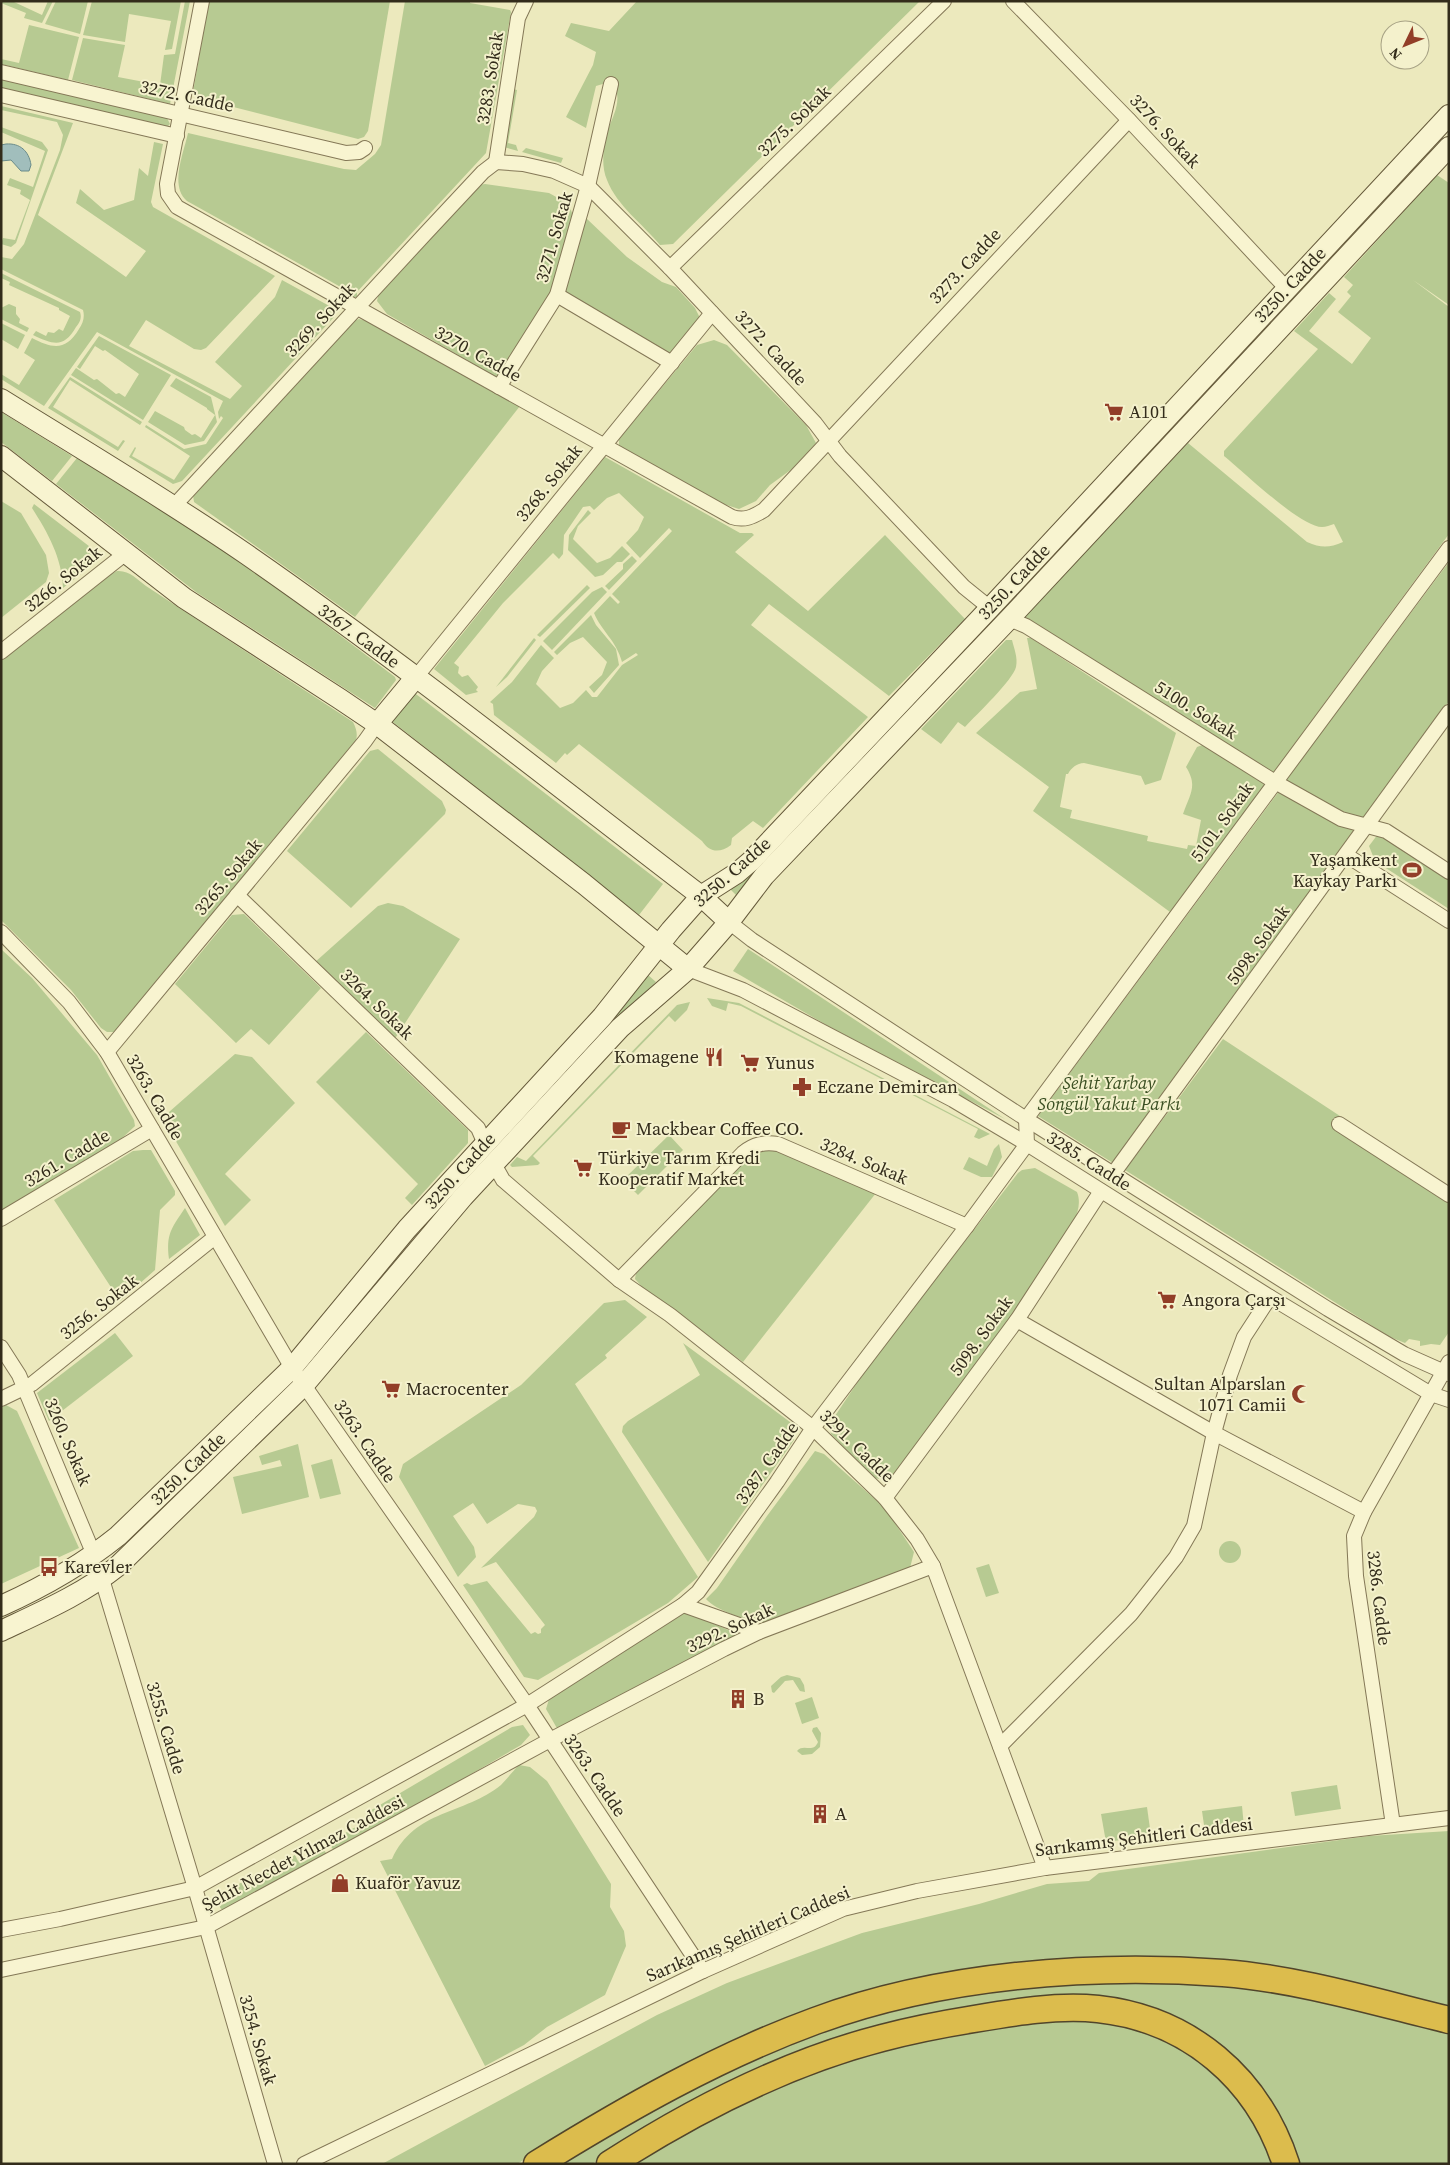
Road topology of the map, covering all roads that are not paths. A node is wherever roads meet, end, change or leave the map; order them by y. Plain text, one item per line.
1 (202, 1) edge
2 (526, 1) edge
3 (944, 1) edge
4 (1013, 1) edge
5 (1, 72) edge
6 (611, 84) dead end
7 (1, 95) edge
8 (181, 114) junction
9 (1449, 114) edge
10 (1129, 120) junction
11 (177, 136) junction
12 (365, 148) dead end
13 (1449, 148) edge
14 (496, 162) junction
15 (588, 186) junction
16 (670, 268) junction
17 (1287, 289) junction
18 (557, 295) junction
19 (1302, 303) junction
20 (357, 308) junction
21 (712, 313) junction
22 (672, 363) junction
23 (499, 387) junction
24 (1, 399) edge
25 (829, 439) junction
26 (604, 446) junction
27 (1, 456) edge
28 (174, 506) junction
29 (1449, 548) edge
30 (126, 553) junction
31 (990, 608) junction
32 (1010, 618) junction
33 (1, 652) edge
34 (416, 677) junction
35 (1449, 712) edge
36 (377, 724) junction
37 (1275, 782) junction
38 (1367, 826) junction
39 (1346, 855) junction
40 (1449, 872) edge
41 (237, 895) junction
42 (702, 896) junction
43 (1449, 921) edge
44 (729, 922) junction
45 (1, 932) edge
46 (658, 946) junction
47 (688, 969) junction
48 (107, 1052) junction
49 (1026, 1119) junction
50 (1339, 1124) dead end
51 (152, 1129) junction
52 (485, 1144) junction
53 (1027, 1144) junction
54 (494, 1164) junction
55 (1113, 1174) junction
56 (1101, 1191) junction
57 (1449, 1195) edge
58 (1, 1219) edge
59 (968, 1226) junction
60 (215, 1238) junction
61 (619, 1280) junction
62 (1270, 1297) junction
63 (1017, 1320) junction
64 (1, 1347) edge
65 (292, 1368) junction
66 (1447, 1369) edge
67 (304, 1385) junction
68 (24, 1388) junction
69 (1431, 1394) junction
70 (1, 1399) edge
71 (1449, 1400) edge
72 (813, 1428) junction
73 (1214, 1433) junction
74 (885, 1498) junction
75 (1364, 1512) junction
76 (94, 1555) junction
77 (933, 1566) junction
78 (102, 1579) junction
79 (683, 1605) junction
80 (1, 1606) edge
81 (1, 1631) edge
82 (759, 1632) junction
83 (527, 1705) junction
84 (550, 1740) junction
85 (1000, 1746) junction
86 (1449, 1818) edge
87 (1393, 1825) junction
88 (1045, 1868) junction
89 (195, 1888) junction
90 (206, 1927) junction
91 (1, 1930) edge
92 (1, 1970) edge
93 (703, 1971) junction
94 (1449, 2020) edge
95 (275, 2164) edge
96 (304, 2164) edge
97 (537, 2164) edge
98 (610, 2164) edge
99 (1286, 2164) edge

1 - 8 street, 3270. Cadde
2 - 14 street, 3283. Sokak
3 - 16 street, 3275. Sokak
4 - 10 street, 3276. Sokak
5 - 8 street, 3272. Cadde
6 - 15 street, 3271. Sokak
7 - 11 street
8 - 11 street, 3270. Cadde
8 - 12 street, 3272. Cadde
9 - 17 street, 3250. Cadde
10 - 17 street, 3276. Sokak
10 - 25 street, 3273. Cadde
11 - 20 street, 3270. Cadde
13 - 19 street, 3250. Cadde
14 - 15 street, 3272. Cadde
14 - 20 street, 3269. Sokak
15 - 16 street, 3272. Cadde
15 - 18 street, 3271. Sokak
16 - 21 street, 3272. Cadde
17 - 19 street
17 - 31 street, 3250. Cadde
18 - 22 street
18 - 23 street, 3271. Sokak
19 - 32 street, 3250. Cadde
20 - 23 street, 3270. Cadde
20 - 28 street, 3269. Sokak
21 - 22 street, 3268. Sokak
21 - 25 street, 3272. Cadde
22 - 26 street, 3268. Sokak
23 - 26 street, 3270. Cadde
24 - 28 street, 3267. Cadde
25 - 26 street, 3270. Cadde
25 - 31 street, 3272. Cadde
26 - 34 street, 3268. Sokak
27 - 30 street
28 - 34 street, 3267. Cadde
29 - 37 street, 5101. Sokak
30 - 33 street, 3266. Sokak
30 - 36 street
31 - 32 street
31 - 42 street, 3250. Cadde
32 - 37 street, 5100. Sokak
32 - 44 street, 3250. Cadde
34 - 36 street
34 - 42 street, 3267. Cadde
35 - 38 street, 5098. Sokak
36 - 41 street, 3265. Sokak
36 - 46 street
37 - 38 street, 5100. Sokak
37 - 49 street, 5101. Sokak
38 - 39 street, 5098. Sokak
38 - 40 street, 5100. Sokak
39 - 43 street
39 - 55 street, 5098. Sokak
41 - 48 street, 3265. Sokak
41 - 52 street, 3264. Sokak
42 - 44 street, 3267. Cadde
42 - 46 street, 3250. Cadde
44 - 47 street, 3250. Cadde
44 - 49 street, 3285. Cadde
45 - 48 street, 3263. Cadde
46 - 47 street
46 - 52 street, 3250. Cadde
47 - 53 street, 3285. Cadde
47 - 54 street, 3250. Cadde
48 - 51 street, 3263. Cadde
49 - 53 street
49 - 55 street, 3285. Cadde
50 - 57 street
51 - 58 street, 3261. Cadde
51 - 60 street, 3263. Cadde
52 - 54 street
52 - 65 street, 3250. Cadde
53 - 56 street, 3285. Cadde
53 - 59 street, 3287. Cadde
54 - 61 street, 3291. Cadde
54 - 67 street, 3250. Cadde
55 - 66 street, 3285. Cadde
56 - 62 street, 3285. Cadde
56 - 63 street, 5098. Sokak
59 - 61 street, 3284. Sokak
59 - 72 street, 3287. Cadde
60 - 65 street, 3263. Cadde
60 - 68 street, 3256. Sokak
61 - 72 street, 3291. Cadde
62 - 69 street, 3285. Cadde
62 - 73 street
63 - 73 street
63 - 74 street, 5098. Sokak
64 - 68 street, 3260. Sokak
65 - 67 street, 3263. Cadde
65 - 76 street, 3250. Cadde
66 - 69 street, 3286. Cadde
67 - 78 street, 3250. Cadde
67 - 83 street, 3263. Cadde
68 - 70 street, 3256. Sokak
68 - 76 street, 3260. Sokak
69 - 71 street, 3285. Cadde
69 - 75 street, 3286. Cadde
72 - 74 street, 3291. Cadde
72 - 79 street, 3287. Cadde
73 - 75 street
73 - 85 street
74 - 77 street, 3291. Cadde
75 - 87 street, 3286. Cadde
76 - 78 street
76 - 80 street, 3250. Cadde
77 - 82 street, 3292. Sokak
77 - 85 street, 3291. Cadde
78 - 81 street, 3250. Cadde
78 - 89 street, 3255. Cadde
79 - 82 street
79 - 83 street, 3287. Cadde
82 - 84 street, 3292. Sokak
83 - 84 street, 3263. Cadde
83 - 89 street, Şehit Necdet Yılmaz Caddesi
84 - 90 street, Şehit Necdet Yılmaz Caddesi
84 - 93 street, 3263. Cadde
85 - 88 street, 3291. Cadde
86 - 87 street, Sarıkamış Şehitleri Caddesi
87 - 88 street, Sarıkamış Şehitleri Caddesi
88 - 93 street, Sarıkamış Şehitleri Caddesi
89 - 90 street, 3255. Cadde
89 - 91 street, Şehit Necdet Yılmaz Caddesi
90 - 92 street, Şehit Necdet Yılmaz Caddesi
90 - 95 street, 3254. Sokak
93 - 96 street, Sarıkamış Şehitleri Caddesi
94 - 97 highway
98 - 99 highway

